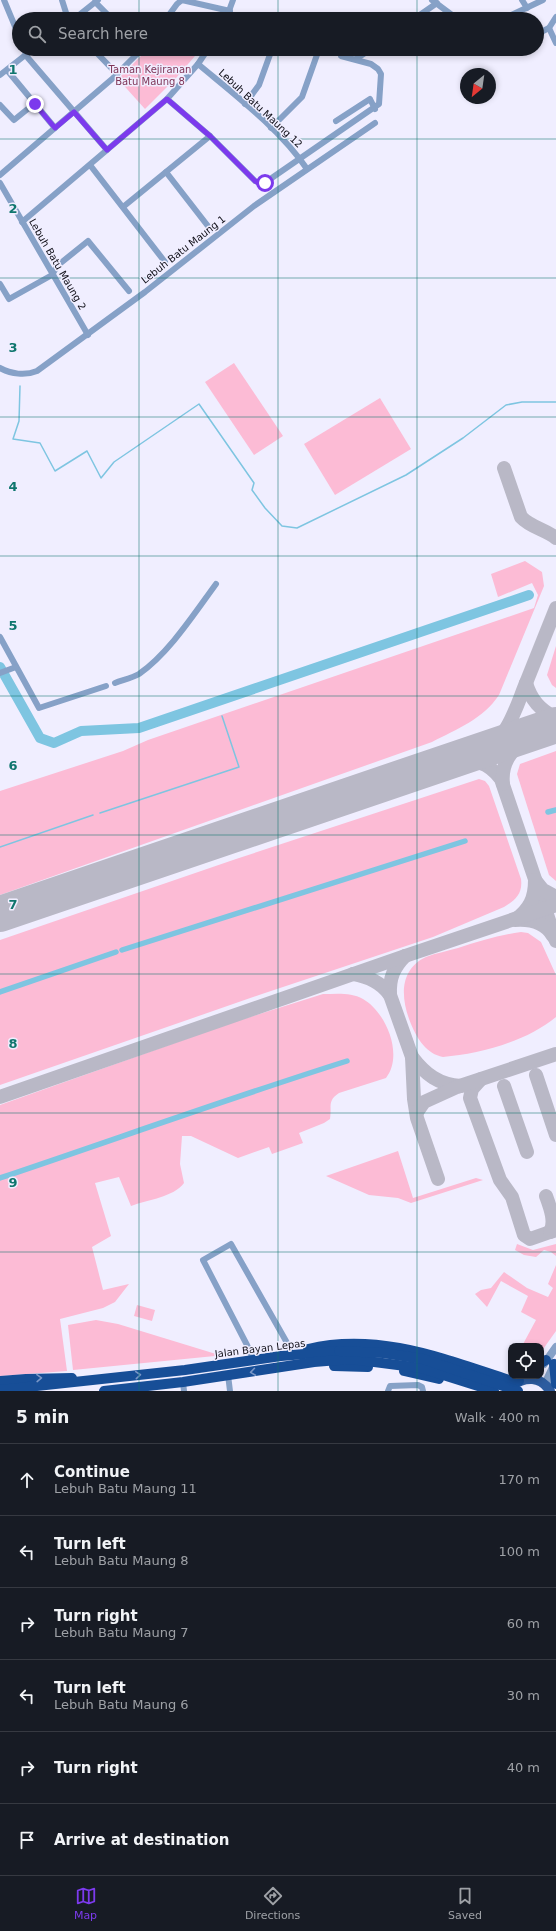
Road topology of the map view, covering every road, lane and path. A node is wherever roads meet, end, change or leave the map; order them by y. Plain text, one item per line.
1 (4, 0) edge
2 (62, 0) edge
3 (233, 0) edge
4 (522, 0) edge
5 (543, 0) edge
6 (96, 1) edge
7 (435, 2) edge
8 (527, 8) junction
9 (6, 9) junction
10 (230, 11) joint
11 (66, 12) edge
12 (83, 12) edge
13 (106, 12) edge
14 (171, 12) edge
15 (423, 12) edge
16 (448, 12) edge
17 (518, 12) edge
18 (0, 14) edge
19 (556, 17) edge
20 (12, 21) edge
21 (550, 28) junction
22 (544, 31) edge
23 (556, 43) edge
24 (21, 56) edge
25 (28, 56) edge
26 (100, 56) edge
27 (135, 56) edge
28 (203, 56) edge
29 (269, 56) edge
30 (317, 56) edge
31 (341, 56) dead end
32 (361, 56) edge
33 (356, 60) junction
34 (198, 64) junction
35 (7, 70) junction
36 (117, 74) junction
37 (0, 76) edge
38 (372, 92) dead end
39 (167, 99) junction
40 (370, 99) junction
41 (35, 104) junction
42 (245, 104) junction
43 (0, 105) edge
44 (375, 108) junction
45 (74, 112) junction
46 (336, 121) dead end
47 (375, 123) dead end
48 (55, 128) junction
49 (271, 128) junction
50 (210, 136) junction
51 (107, 150) junction
52 (300, 158) junction
53 (90, 165) junction
54 (307, 169) junction
55 (166, 172) junction
56 (0, 175) edge
57 (0, 183) edge
58 (123, 207) junction
59 (22, 222) junction
60 (211, 230) dead end
61 (165, 262) dead end
62 (52, 275) junction
63 (0, 284) edge
64 (129, 291) dead end
65 (88, 334) junction
66 (0, 368) edge
67 (216, 584) dead end
68 (0, 637) edge
69 (15, 667) junction
70 (0, 673) edge
71 (115, 683) dead end
72 (106, 686) dead end
73 (556, 1347) edge
74 (286, 1354) junction
75 (253, 1359) junction
76 (548, 1363) edge
77 (291, 1366) junction
78 (228, 1375) junction
79 (99, 1379) junction
80 (527, 1379) edge
81 (535, 1379) edge
82 (0, 1381) edge
83 (516, 1383) edge
84 (184, 1386) edge
85 (551, 1387) edge
86 (0, 1390) edge
87 (107, 1391) edge
88 (230, 1391) edge
89 (388, 1391) edge
90 (423, 1391) edge
91 (473, 1391) edge
92 (494, 1391) edge
93 (509, 1391) edge

1 - 9 street
2 - 11 street
3 - 10 street
4 - 8 street
5 - 8 street
6 - 12 street
6 - 13 street
7 - 15 street
7 - 16 street
8 - 17 street
9 - 18 street
9 - 20 street
10 - 14 street
19 - 21 street
21 - 22 street
21 - 23 street
24 - 35 street
25 - 45 street
26 - 36 street
27 - 36 street
28 - 34 street
29 - 42 street
30 - 49 street
31 - 33 street
32 - 33 street
33 - 44 street
34 - 39 street
34 - 42 street, Lebuh Batu Maung 12
35 - 37 street
35 - 41 street
36 - 45 street
38 - 40 street
39 - 50 street
39 - 51 street
40 - 44 street
40 - 46 street
41 - 43 street
41 - 48 street
42 - 49 street, Lebuh Batu Maung 12
44 - 52 street
45 - 48 street
45 - 51 street
47 - 54 street, Lebuh Batu Maung 1
48 - 56 street
49 - 52 street, Lebuh Batu Maung 12
50 - 52 street
50 - 55 street
51 - 53 street
52 - 54 street, Lebuh Batu Maung 12
53 - 58 street
53 - 59 street
54 - 65 street, Lebuh Batu Maung 1
55 - 58 street
55 - 60 street
57 - 59 street, Lebuh Batu Maung 2
58 - 61 street
59 - 62 street, Lebuh Batu Maung 2
62 - 63 street
62 - 64 street
62 - 65 street, Lebuh Batu Maung 2
65 - 66 street, Lebuh Batu Maung 1
67 - 71 street
68 - 69 street
69 - 70 street
69 - 72 street
73 - 76 street
74 - 75 highway, Jalan Bayan Lepas
74 - 75 street
74 - 83 highway, Jalan Bayan Lepas, bridge
74 - 83 highway
79 -> 75 highway, Jalan Bayan Lepas
76 - 85 highway
77 -> 78 highway, Jalan Bayan Lepas
77 - 91 highway
77 - 92 highway, Jalan Bayan Lepas
78 - 84 highway, Jalan Bayan Lepas
78 - 88 street
82 -> 79 highway
79 - 86 highway, Jalan Bayan Lepas
80 - 83 main road
81 - 85 main road
83 - 93 main road
84 - 87 highway, Jalan Bayan Lepas
89 - 90 street

